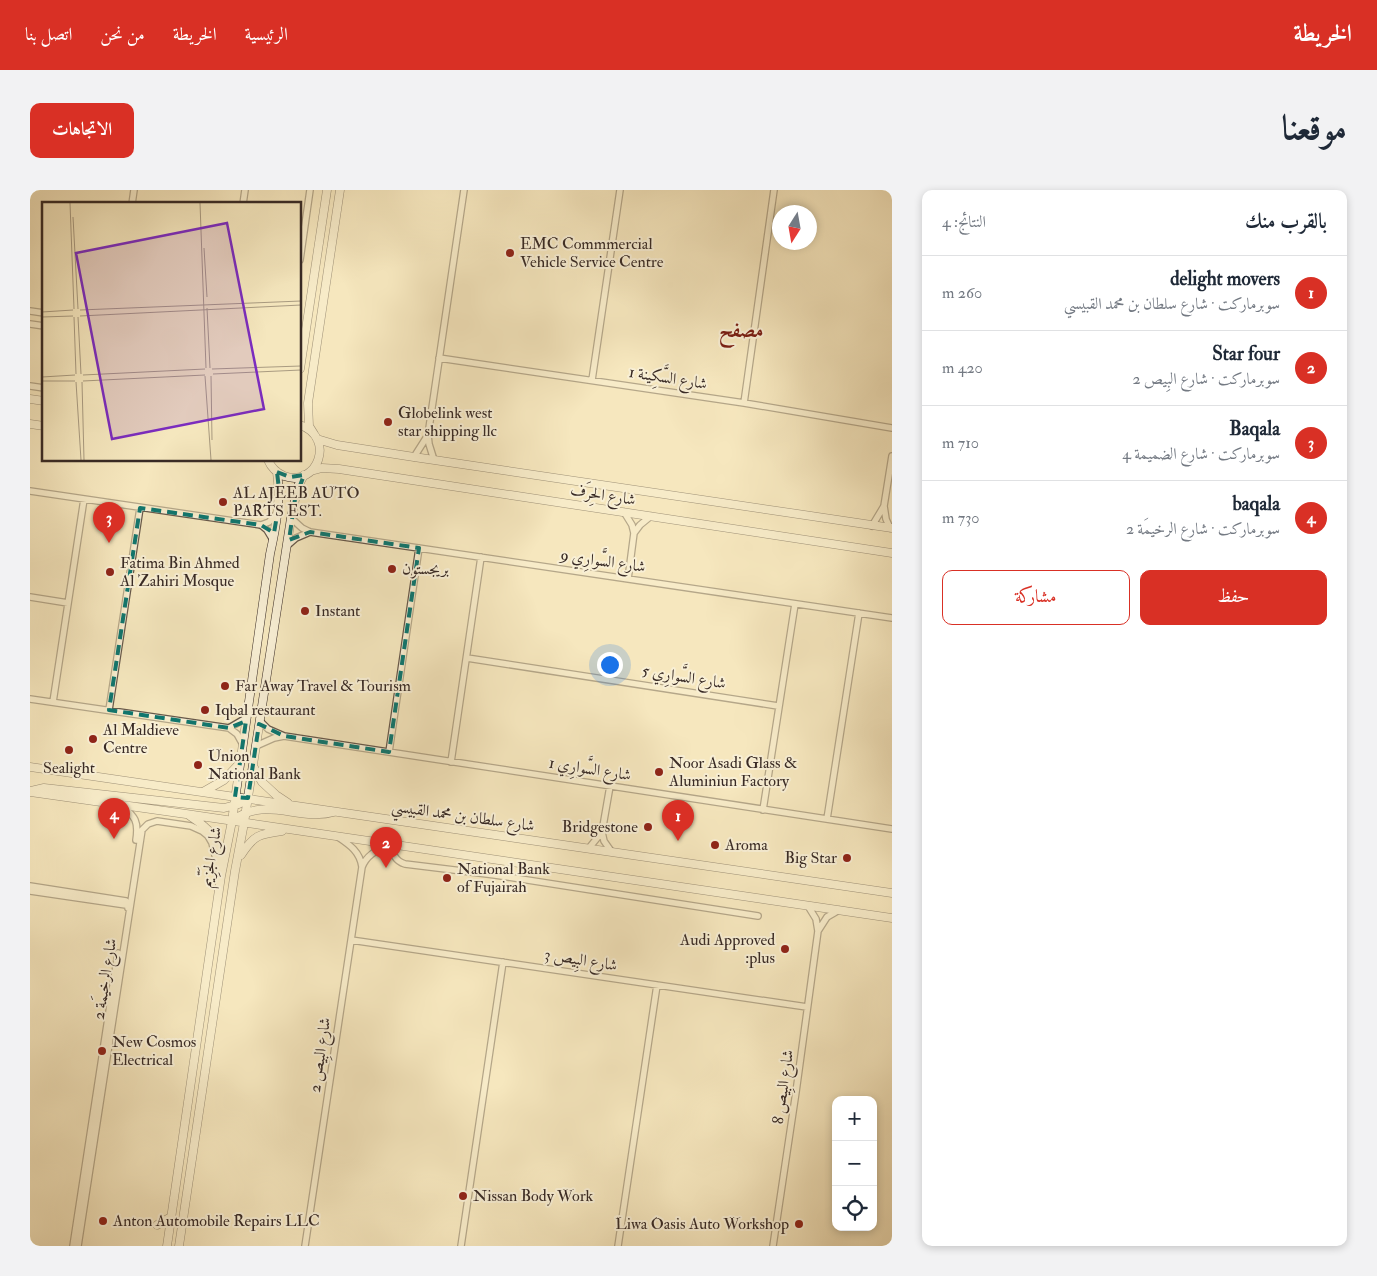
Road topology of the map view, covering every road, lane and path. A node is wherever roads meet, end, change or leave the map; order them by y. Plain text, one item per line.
1 (310, 190) edge
2 (327, 190) edge
3 (340, 190) edge
4 (464, 190) edge
5 (620, 190) edge
6 (774, 190) edge
7 (301, 253) edge
8 (302, 343) edge
9 (301, 356) edge
10 (439, 358) junction
11 (592, 380) junction
12 (744, 403) junction
13 (301, 426) edge
14 (892, 428) edge
15 (428, 435) junction
16 (316, 437) junction
17 (892, 456) edge
18 (414, 457) junction
19 (434, 460) junction
20 (267, 461) edge
21 (278, 472) junction
22 (307, 473) junction
23 (30, 491) edge
24 (84, 499) junction
25 (884, 506) junction
26 (140, 508) junction
27 (278, 512) junction
28 (624, 512) junction
29 (651, 516) junction
30 (292, 518) junction
31 (261, 525) junction
32 (872, 526) junction
33 (891, 528) edge
34 (310, 532) junction
35 (634, 533) junction
36 (273, 540) junction
37 (288, 545) junction
38 (419, 548) junction
39 (892, 552) edge
40 (481, 557) junction
41 (628, 579) junction
42 (30, 598) edge
43 (68, 603) junction
44 (795, 604) junction
45 (859, 613) junction
46 (892, 618) edge
47 (467, 658) junction
48 (30, 699) edge
49 (54, 702) junction
50 (778, 706) junction
51 (109, 710) junction
52 (246, 718) junction
53 (260, 721) junction
54 (229, 728) junction
55 (284, 736) junction
56 (242, 743) junction
57 (256, 746) junction
58 (389, 752) junction
59 (451, 762) junction
60 (240, 763) junction
61 (253, 766) junction
62 (30, 767) edge
63 (610, 786) junction
64 (30, 792) edge
65 (203, 792) junction
66 (235, 798) junction
67 (248, 798) junction
68 (290, 804) junction
69 (122, 805) junction
70 (234, 806) junction
71 (763, 810) junction
72 (338, 811) junction
73 (246, 812) junction
74 (186, 814) junction
75 (826, 819) junction
76 (232, 821) junction
77 (244, 823) junction
78 (892, 829) edge
79 (291, 830) junction
80 (602, 832) junction
81 (337, 836) junction
82 (390, 844) junction
83 (590, 848) junction
84 (611, 851) junction
85 (238, 859) junction
86 (223, 863) junction
87 (362, 867) junction
88 (221, 876) junction
89 (30, 886) edge
90 (30, 891) edge
91 (892, 892) edge
92 (128, 903) junction
93 (808, 906) junction
94 (839, 910) junction
95 (758, 916) dead end
96 (892, 918) edge
97 (818, 931) junction
98 (351, 940) junction
99 (503, 962) junction
100 (657, 985) junction
101 (808, 1007) junction
102 (81, 1209) junction
103 (171, 1217) junction
104 (157, 1226) dead end
105 (73, 1246) edge
106 (78, 1246) edge
107 (167, 1246) edge
108 (179, 1246) edge
109 (305, 1246) edge
110 (461, 1246) edge
111 (618, 1246) edge
112 (773, 1246) edge

1 - 7 street
2 - 8 street
3 - 16 street
4 - 10 street
5 - 11 street
6 - 12 street
8 - 9 street
10 - 11 street, شارع السَّكِينة 1
10 - 15 street
11 - 12 street, شارع السَّكِينة 1
12 - 14 street, شارع السَّكِينة 1
13 - 16 street, شارع الحِرَف
15 - 18 street
15 - 19 street
16 - 18 street, شارع الحِرَف
16 - 22 street, شارع الجَزِّيم
17 - 25 street
18 - 19 street, شارع الحِرَف
19 - 32 street, شارع الحِرَف
20 - 21 street
21 - 22 street, شارع الحِرَف
21 - 27 street, شارع الجَزِّيم
22 - 28 street, شارع الحِرَف
22 - 30 street, شارع الجَزِّيم
23 - 24 street
24 - 26 street
24 - 43 street
25 - 32 street
25 - 33 street
26 - 31 street
26 - 51 street
27 - 31 street
27 - 36 street, شارع الجَزِّيم
28 - 29 street, شارع الحِرَف
28 - 35 street
29 - 35 street
29 - 39 street, شارع الحِرَف
30 - 34 street, شارع السَّوارِي 9
30 - 37 street, شارع الجَزِّيم
31 - 36 street
32 - 33 street, شارع الحِرَف
34 - 37 street
34 - 38 street, شارع السَّوارِي 9
35 - 41 street
36 - 52 street, شارع الجَزِّيم
37 - 53 street, شارع الجَزِّيم
38 - 40 street, شارع السَّوارِي 9
38 - 58 street
40 - 41 street, شارع السَّوارِي 9
40 - 47 street
41 - 44 street, شارع السَّوارِي 9
42 - 43 street
43 - 49 street
44 - 45 street, شارع السَّوارِي 9
44 - 50 street
45 - 46 street, شارع السَّوارِي 9
45 - 75 street
47 - 50 street, شارع السَّوارِي 5
47 - 59 street
48 - 49 street
49 - 51 street
50 - 71 street
51 - 54 street
52 - 54 street
52 - 56 street, شارع الجَزِّيم
53 - 55 street, شارع السَّوارِي 1
53 - 57 street, شارع الجَزِّيم
54 - 56 street
55 - 57 street, شارع السَّوارِي 1
55 - 58 street, شارع السَّوارِي 1
56 - 60 street, شارع الجَزِّيم
57 - 61 street, شارع الجَزِّيم
58 - 59 street, شارع السَّوارِي 1
59 - 63 street, شارع السَّوارِي 1
60 - 65 street
60 - 66 street, شارع الجَزِّيم
61 - 67 street, شارع الجَزِّيم
61 - 68 street
62 - 65 street, شارع سلطان بن محمد القبيسي
63 - 71 street, شارع السَّوارِي 1
63 - 80 street
64 - 69 street
64 - 70 street
65 - 66 street, شارع سلطان بن محمد القبيسي
66 - 67 street, شارع سلطان بن محمد القبيسي
66 - 70 street, شارع الجَزِّيم
67 - 68 street, شارع سلطان بن محمد القبيسي
67 - 70 street
67 - 73 street, شارع الجَزِّيم
68 - 72 street, شارع سلطان بن محمد القبيسي
69 - 74 street
69 - 92 street, شارع الرخيمَة 2
70 - 76 street, شارع الجَزِّيم
71 - 75 street, شارع السَّوارِي 1
72 - 73 street
72 - 83 street, شارع سلطان بن محمد القبيسي
73 - 76 street
73 - 77 street, شارع الجَزِّيم
74 - 76 street
74 - 86 street
75 - 78 street, شارع السَّوارِي 1
76 - 77 street
76 - 86 street, شارع الجَزِّيم
77 - 79 street
77 - 85 street, شارع الجَزِّيم
79 - 81 street
79 - 85 street
80 - 83 street
80 - 84 street
81 - 82 street
81 - 87 street
82 - 87 street
82 - 93 street
82 - 95 street
83 - 84 street, شارع سلطان بن محمد القبيسي
84 - 91 street, شارع سلطان بن محمد القبيسي
85 - 108 street, شارع الجَزِّيم
86 - 88 street, شارع الجَزِّيم
87 - 98 street, شارع البِيص 2
88 - 92 street, شارع الرخيمَة 2
88 - 103 street, شارع الجَزِّيم
89 - 92 street
90 - 92 street
92 - 102 street, شارع الرخيمَة 2
92 - 102 street, شارع الرخيمَة 2
93 - 94 street
93 - 97 street, شارع البِيص 8
94 - 96 street
94 - 97 street
97 - 101 street, شارع البِيص 8
98 - 99 street, شارع البِيص 3
98 - 109 street, شارع البِيص 2
99 - 100 street, شارع البِيص 3
99 - 110 street
100 - 101 street, شارع البِيص 3
100 - 111 street
101 - 112 street, شارع البِيص 8
102 - 105 street, شارع الرخيمَة 2
102 - 106 street, شارع الرخيمَة 2
103 - 104 street
103 - 107 street, شارع الجَزِّيم

